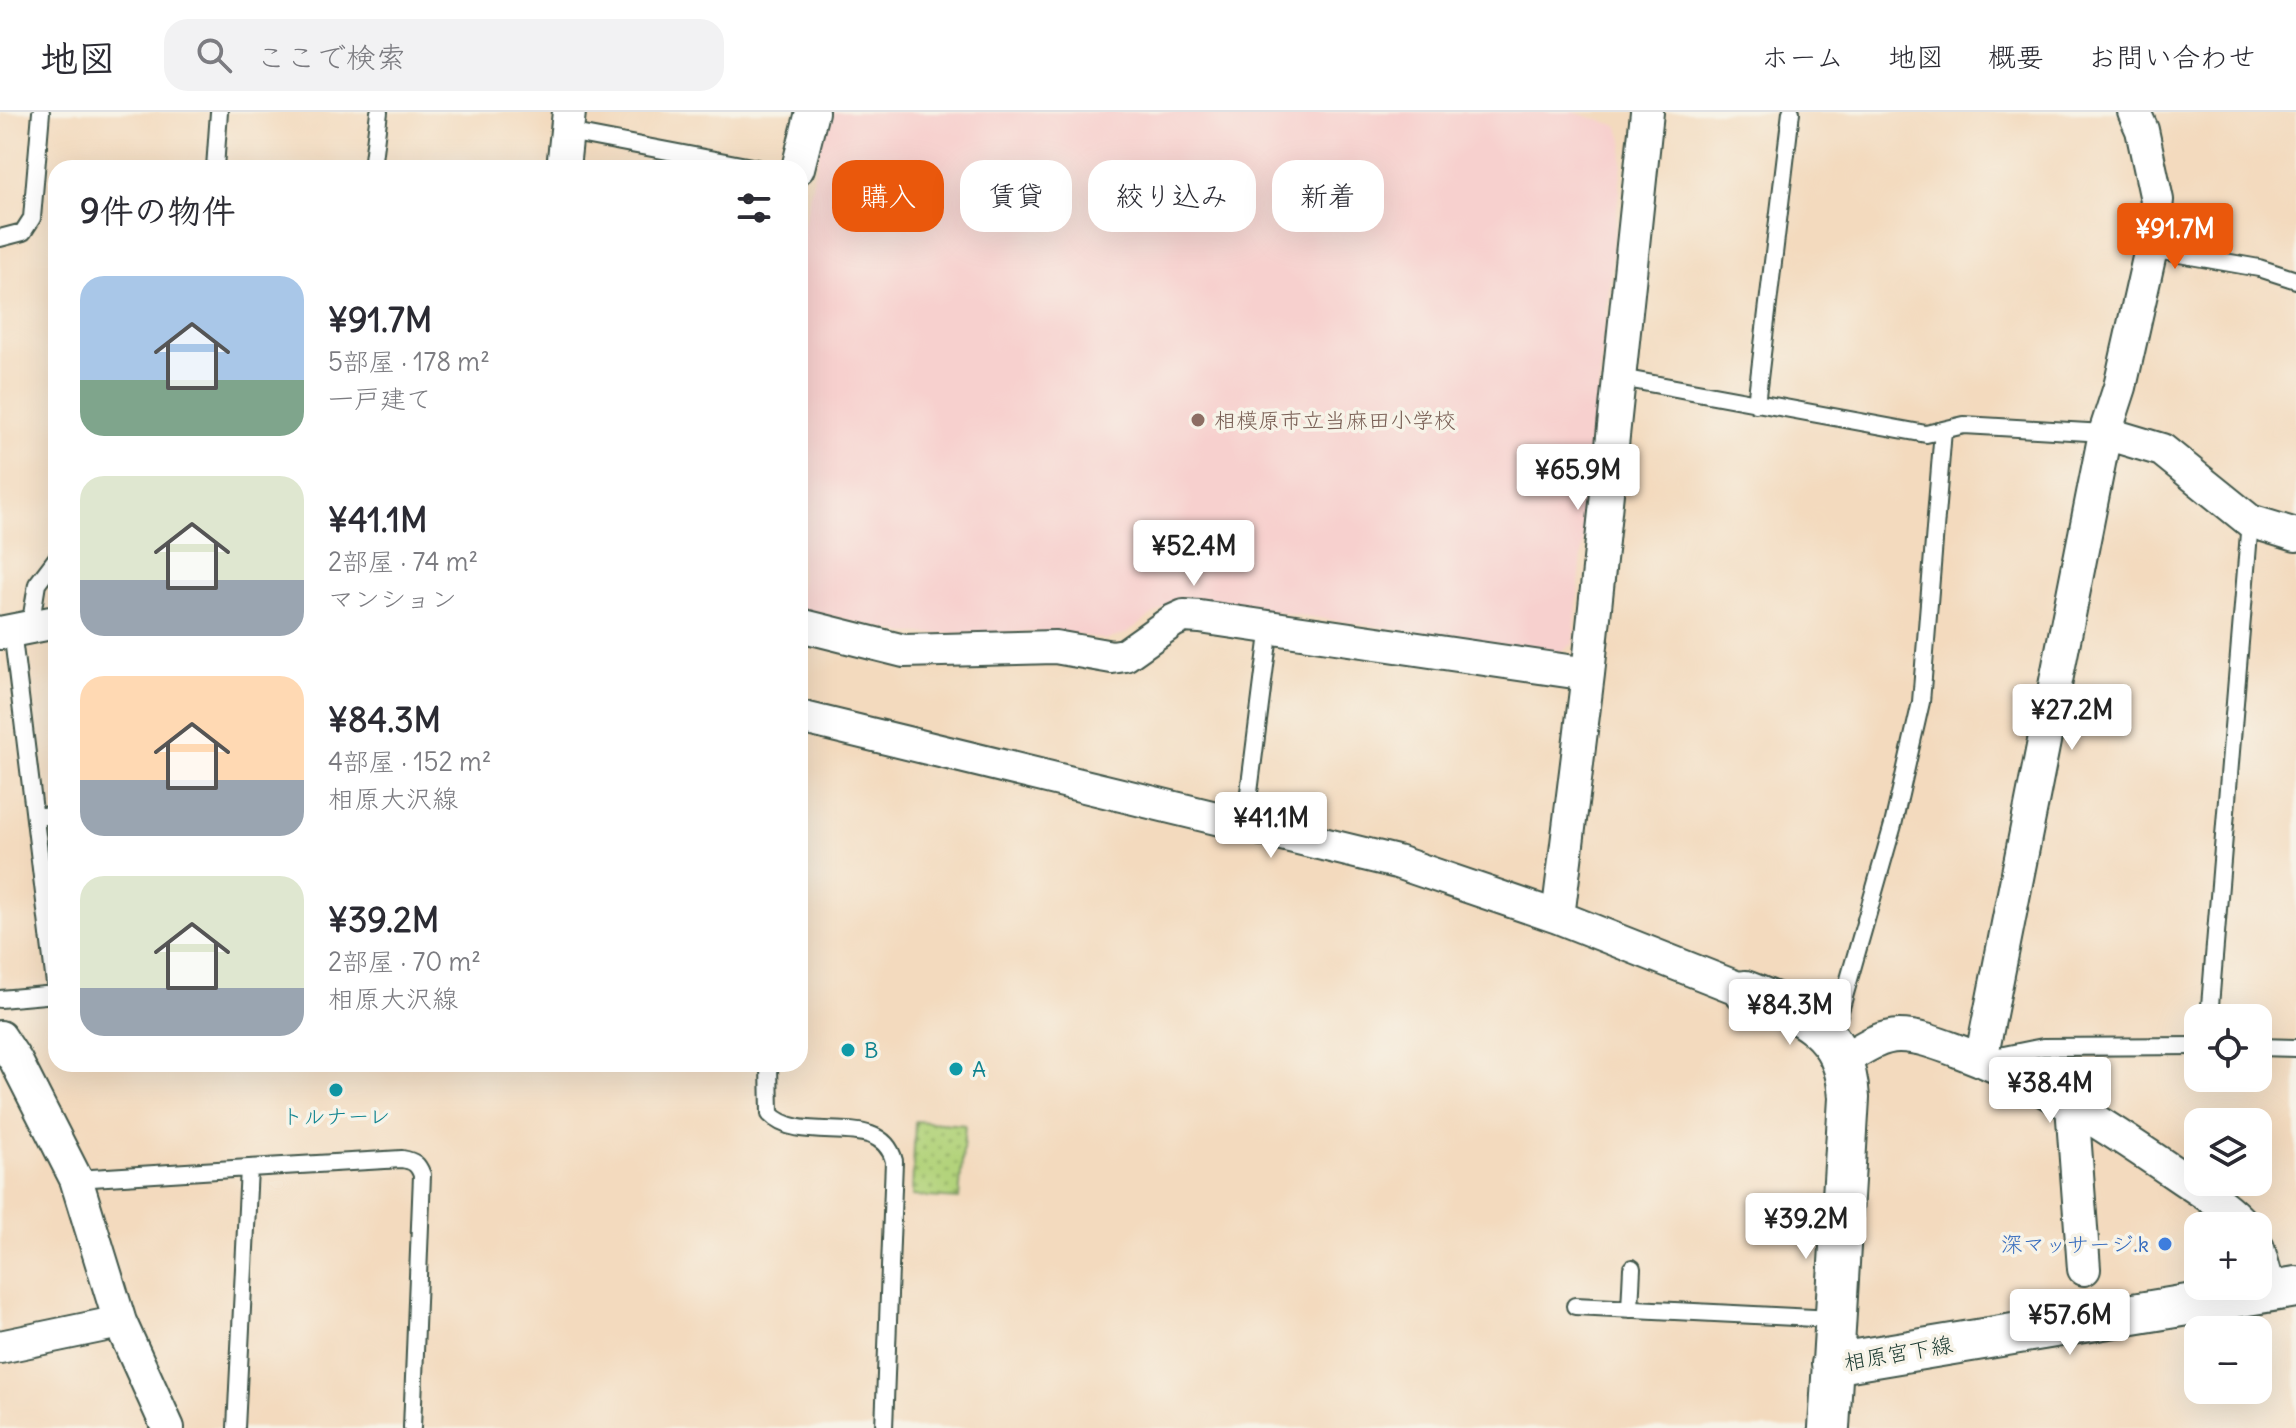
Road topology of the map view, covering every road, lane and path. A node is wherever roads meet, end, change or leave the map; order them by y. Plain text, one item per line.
1 (41, 112) edge
2 (219, 112) edge
3 (379, 112) edge
4 (812, 112) edge
5 (1647, 112) edge
6 (1791, 112) edge
7 (2134, 112) edge
8 (569, 122) edge
9 (216, 160) edge
10 (373, 160) edge
11 (564, 160) edge
12 (693, 160) edge
13 (800, 160) edge
14 (0, 238) edge
15 (2151, 249) junction
16 (2296, 280) edge
17 (1621, 378) junction
18 (1756, 404) junction
19 (1943, 430) junction
20 (2105, 433) junction
21 (2250, 521) junction
22 (2296, 535) edge
23 (48, 570) edge
24 (1270, 626) junction
25 (808, 627) edge
26 (24, 628) edge
27 (1588, 674) junction
28 (808, 719) edge
29 (48, 815) edge
30 (37, 817) junction
31 (1245, 824) junction
32 (1558, 917) junction
33 (48, 919) edge
34 (1745, 991) joint
35 (48, 994) edge
36 (0, 999) edge
37 (2210, 1004) edge
38 (0, 1037) edge
39 (2184, 1046) edge
40 (2272, 1047) edge
41 (2296, 1048) edge
42 (1981, 1060) junction
43 (1841, 1066) junction
44 (769, 1072) edge
45 (2072, 1105) junction
46 (249, 1168) junction
47 (76, 1179) junction
48 (2228, 1212) edge
49 (1632, 1268) dead end
50 (2084, 1269) dead end
51 (2272, 1271) edge
52 (2283, 1289) edge
53 (1575, 1306) dead end
54 (1630, 1309) junction
55 (1834, 1319) junction
56 (120, 1322) junction
57 (0, 1347) edge
58 (1832, 1364) junction
59 (168, 1428) edge
60 (236, 1428) edge
61 (412, 1428) edge
62 (884, 1428) edge
63 (1829, 1428) edge

1 - 14 lane
2 - 9 lane
3 - 10 lane
4 - 13 street
5 - 17 street
6 - 18 lane
7 - 15 street
8 - 11 street
8 - 12 lane
15 - 16 lane
15 - 20 street
17 - 18 lane
17 - 27 street
18 - 19 lane
19 - 20 lane
19 - 43 lane
20 - 21 street
20 - 42 street
21 - 22 street
21 - 37 lane
23 - 26 lane
24 - 25 street
24 - 27 street
24 - 31 lane
26 - 30 lane
27 - 32 street
28 - 31 street
29 - 30 lane
30 - 33 lane
31 - 32 street
32 - 34 street
34 - 43 street
35 - 36 lane
38 - 47 street
39 - 42 lane
40 - 41 lane
42 - 43 street
42 - 45 street
43 - 55 street
44 - 62 lane
45 - 48 street
45 - 50 street
46 - 47 lane
46 - 60 lane
46 - 61 lane
47 - 56 street
49 - 54 lane
51 - 52 street
52 - 58 street, 相原宮下線
53 - 54 lane
54 - 55 lane
55 - 58 street
56 - 57 street
56 - 59 street
58 - 63 street

